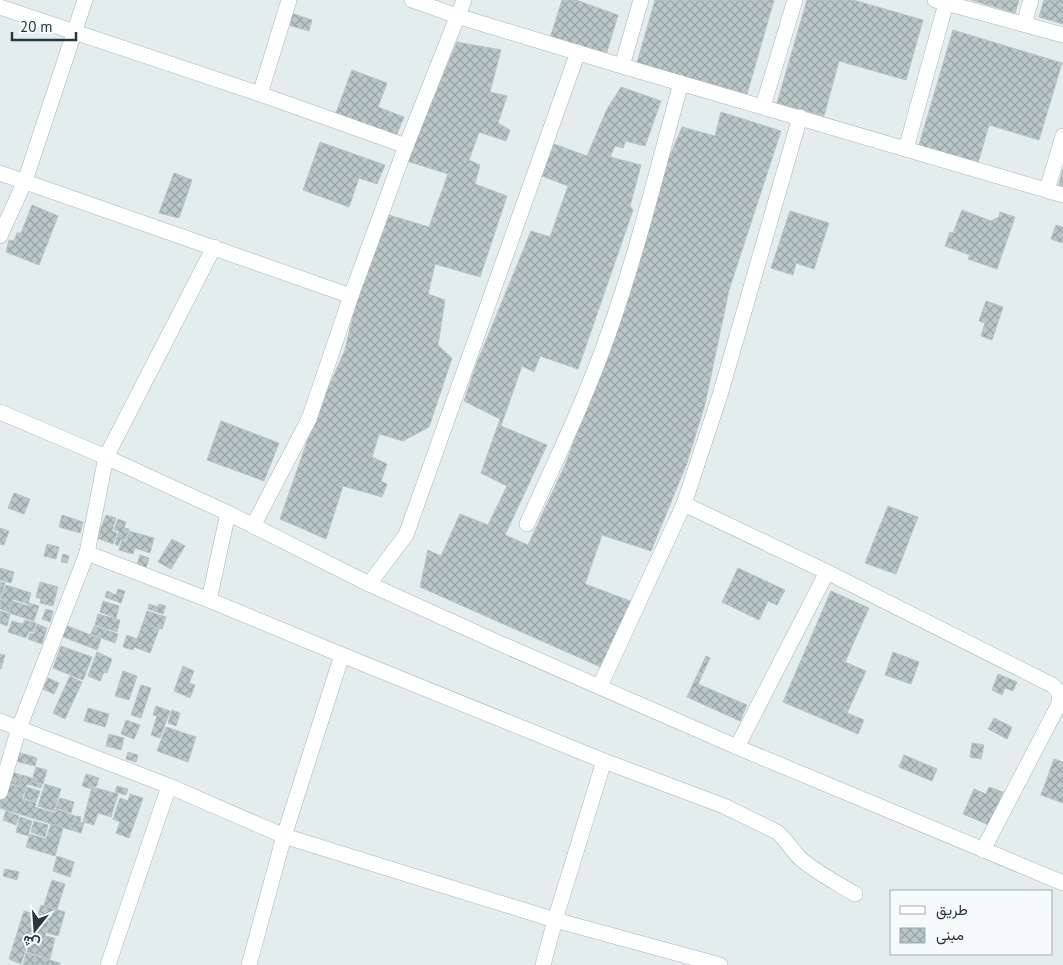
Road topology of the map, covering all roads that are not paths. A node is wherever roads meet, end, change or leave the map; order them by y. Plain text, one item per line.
1 (85, 0) edge
2 (289, 0) edge
3 (412, 0) edge
4 (464, 0) edge
5 (642, 0) edge
6 (795, 0) edge
7 (1031, 0) edge
8 (941, 2) edge
9 (0, 7) edge
10 (458, 16) junction
11 (1024, 24) junction
12 (75, 32) junction
13 (1063, 35) edge
14 (578, 52) junction
15 (622, 66) junction
16 (681, 83) junction
17 (260, 94) junction
18 (763, 106) junction
19 (800, 117) junction
20 (1063, 136) edge
21 (406, 146) junction
22 (906, 149) junction
23 (0, 172) edge
24 (25, 181) junction
25 (1047, 190) junction
26 (1063, 195) edge
27 (0, 236) edge
28 (214, 247) junction
29 (351, 296) junction
30 (0, 412) edge
31 (106, 457) junction
32 (684, 504) junction
33 (228, 513) junction
34 (526, 524) dead end
35 (253, 526) junction
36 (87, 553) junction
37 (827, 572) junction
38 (369, 584) junction
39 (209, 600) junction
40 (342, 656) junction
41 (600, 686) junction
42 (0, 722) edge
43 (19, 728) junction
44 (737, 747) junction
45 (604, 761) junction
46 (169, 786) junction
47 (0, 792) edge
48 (284, 836) junction
49 (982, 850) junction
50 (1063, 883) edge
51 (855, 894) dead end
52 (555, 920) junction
53 (108, 965) edge
54 (249, 965) edge
55 (543, 965) edge
56 (720, 965) edge

1 - 12 street
2 - 17 street
3 - 10 street
4 - 10 street
5 - 15 street
6 - 18 street
7 - 11 street
8 - 11 street
8 - 22 street
9 - 12 street
10 - 14 street
10 - 21 street
11 - 13 street
12 - 17 street
12 - 24 street
14 - 15 street
14 - 38 street
15 - 16 street
16 - 18 street
16 - 34 street
17 - 21 street
18 - 19 street
19 - 22 street
19 - 32 street
20 - 25 street
21 - 29 street
22 - 25 street
23 - 24 street
24 - 27 street
24 - 28 street
25 - 26 street
28 - 29 street
28 - 31 street
29 - 35 street
30 - 31 street
31 - 33 street
31 - 36 street
32 - 37 street
32 - 41 street
33 - 35 street
33 - 39 street
35 - 38 street
36 - 39 street
36 - 43 street
37 - 44 street
37 - 49 street
38 - 41 street
39 - 40 street
40 - 45 street
40 - 48 street
41 - 44 street
42 - 43 street
43 - 46 street
43 - 47 street
44 - 49 street
45 - 51 street
45 - 52 street
46 - 48 street
46 - 53 street
48 - 52 street
48 - 54 street
49 - 50 street
52 - 55 street
52 - 56 street

